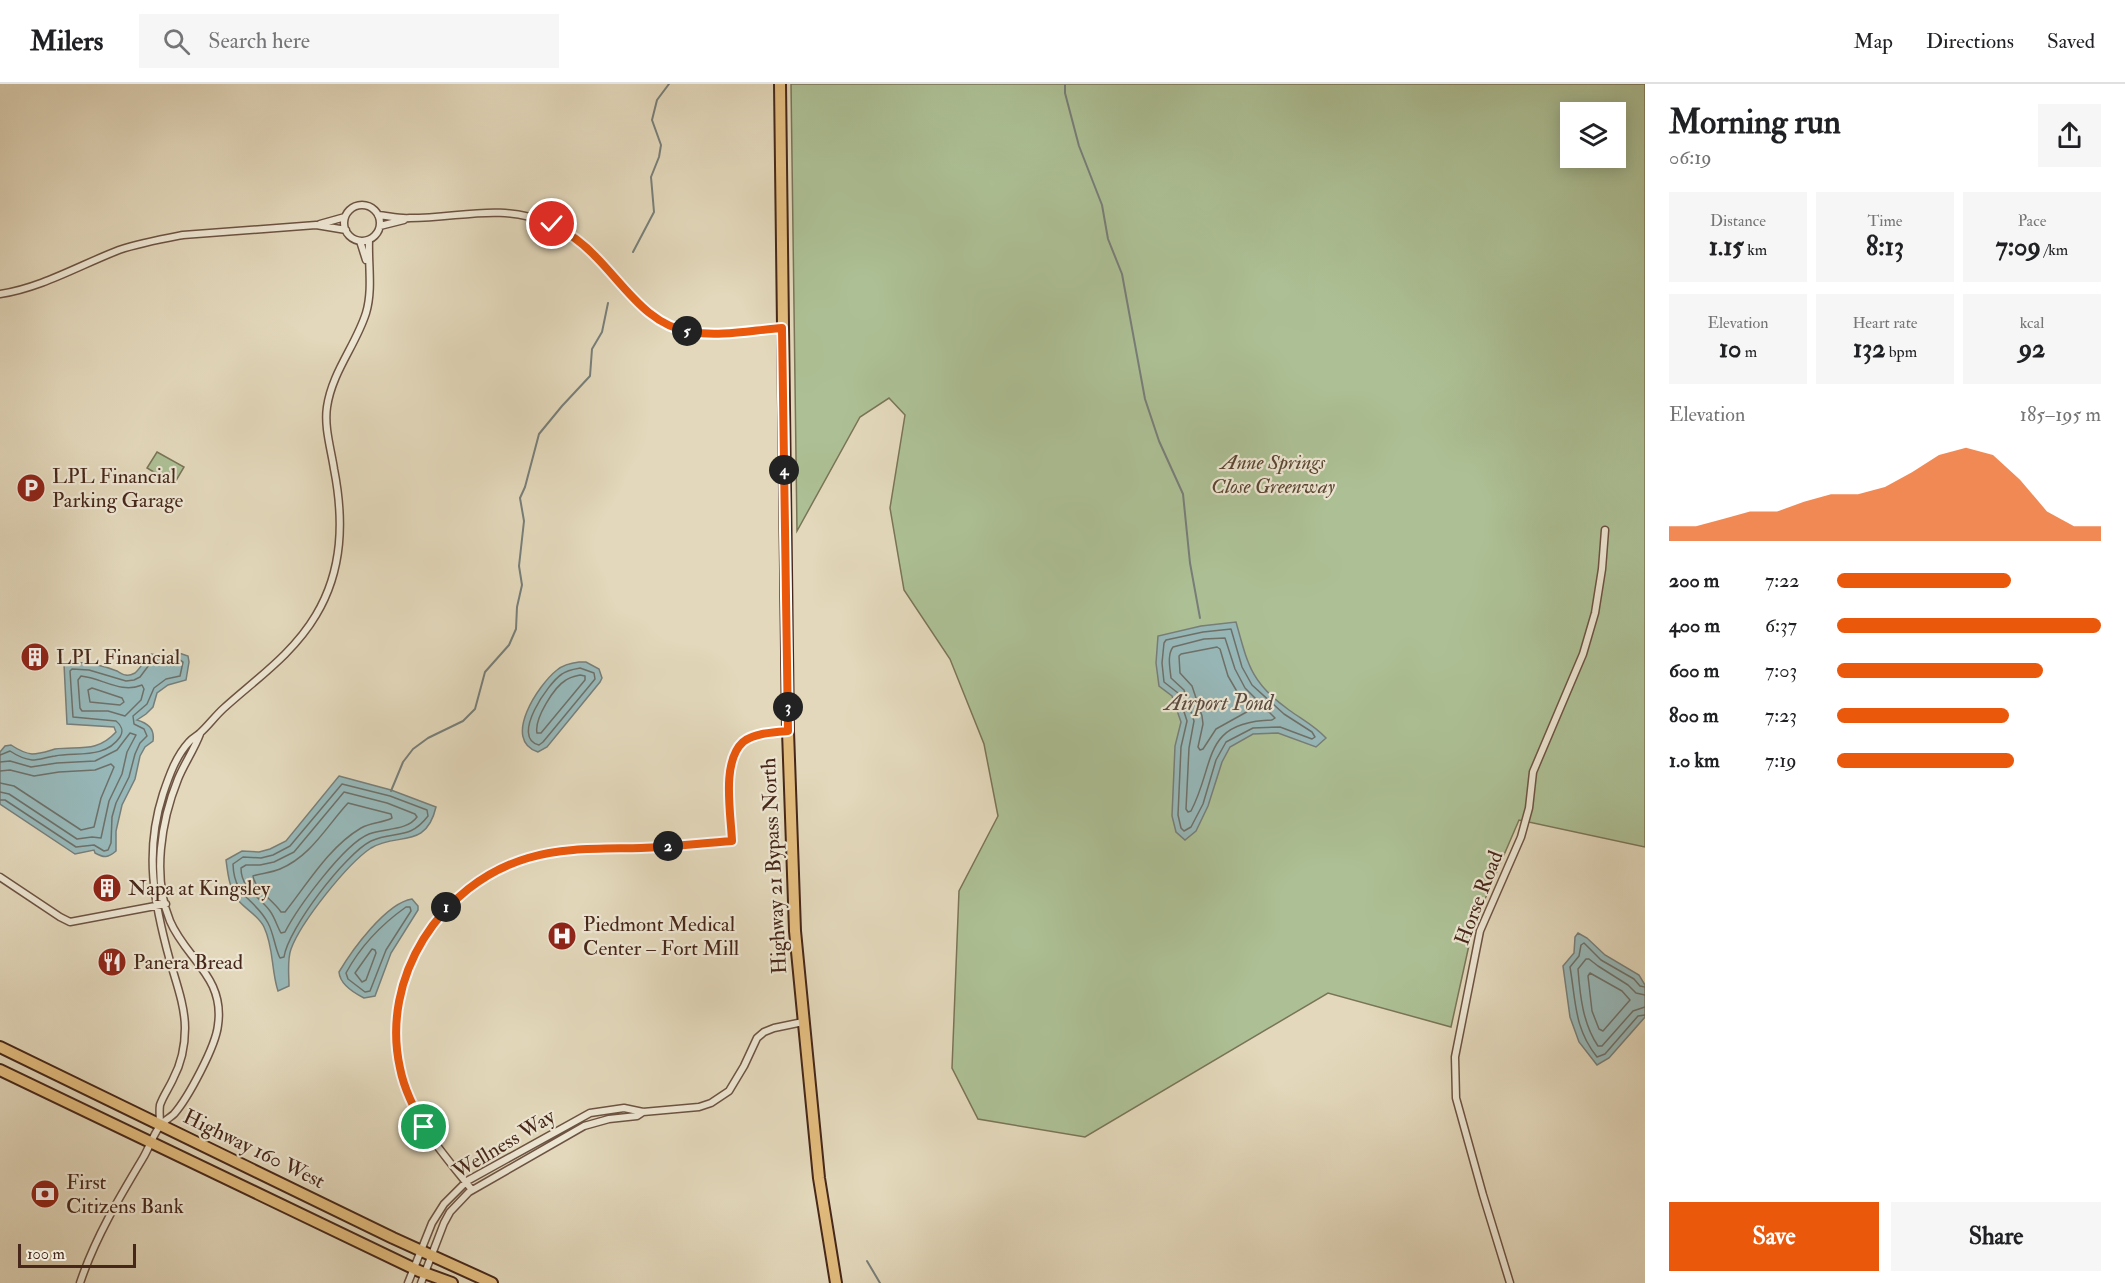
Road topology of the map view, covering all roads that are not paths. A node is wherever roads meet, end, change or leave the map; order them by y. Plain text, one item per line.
1 (780, 84) edge
2 (378, 215) junction
3 (345, 217) junction
4 (408, 219) junction
5 (316, 225) junction
6 (380, 226) junction
7 (346, 230) junction
8 (369, 240) junction
9 (360, 241) junction
10 (368, 266) junction
11 (0, 294) edge
12 (782, 328) junction
13 (1605, 530) dead end
14 (788, 731) junction
15 (201, 732) junction
16 (0, 877) edge
17 (166, 904) junction
18 (156, 906) junction
19 (803, 1022) junction
20 (0, 1047) edge
21 (0, 1070) edge
22 (643, 1112) junction
23 (160, 1125) junction
24 (565, 1126) junction
25 (569, 1134) junction
26 (152, 1143) junction
27 (466, 1182) junction
28 (472, 1190) junction
29 (422, 1265) edge
30 (80, 1283) edge
31 (408, 1283) edge
32 (452, 1283) edge
33 (492, 1283) edge
34 (836, 1283) edge
35 (1510, 1283) edge

1 - 12 main road, Highway 21 Bypass North
2 - 3 street
2 - 4 street
2 - 6 street
3 - 5 street
3 - 7 street
4 - 6 street
4 - 12 street
5 - 7 street
5 - 11 street
6 - 8 street
7 - 9 street
8 - 9 street
8 - 10 street
9 - 10 street
10 - 15 street
12 - 14 main road, Highway 21 Bypass North
13 - 35 street, Horse Road
14 - 19 main road, Highway 21 Bypass North
14 - 27 street
15 - 17 street
15 - 18 street
16 - 18 street
17 - 18 street
17 - 23 street
18 - 23 street
19 - 22 street, Wellness Way
19 - 34 main road, Highway 21 Bypass North
20 - 23 main road, Highway 160 West
21 - 26 main road, Highway 160 West
22 - 24 street, Wellness Way
22 - 25 street, Wellness Way
23 - 26 street
23 - 29 main road, Highway 160 West
24 - 25 street
24 - 27 street, Wellness Way
25 - 28 street, Wellness Way
26 - 29 main road, Highway 160 West
26 - 30 street
27 - 28 street
27 - 29 street, Wellness Way
28 - 29 street, Wellness Way
29 - 31 street
29 - 32 main road, Highway 160 West
29 - 33 main road, Highway 160 West

